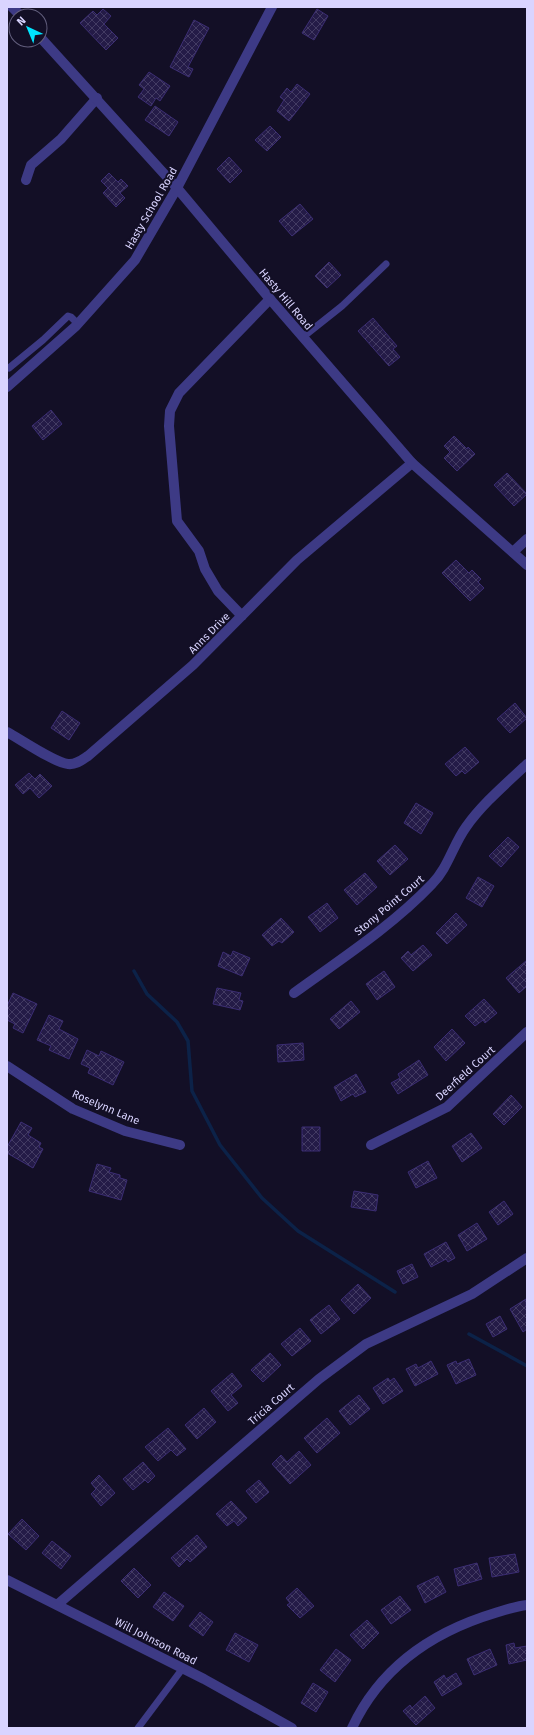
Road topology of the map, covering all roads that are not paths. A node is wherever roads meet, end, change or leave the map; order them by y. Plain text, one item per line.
1 (272, 7) edge
2 (48, 45) edge
3 (97, 98) junction
4 (26, 180) dead end
5 (177, 188) junction
6 (386, 264) dead end
7 (270, 299) junction
8 (78, 324) junction
9 (303, 338) junction
10 (8, 367) edge
11 (19, 376) junction
12 (7, 387) edge
13 (412, 463) junction
14 (527, 539) edge
15 (513, 552) junction
16 (527, 565) edge
17 (242, 616) junction
18 (7, 732) edge
19 (527, 764) edge
20 (294, 993) dead end
21 (527, 1032) edge
22 (7, 1066) edge
23 (180, 1145) dead end
24 (371, 1145) dead end
25 (527, 1258) edge
26 (7, 1580) edge
27 (57, 1605) junction
28 (527, 1605) edge
29 (183, 1668) junction
30 (138, 1728) edge
31 (292, 1728) edge
32 (352, 1728) edge

1 - 5 street, Hasty School Road
2 - 3 street, Hasty Hill Road
3 - 4 street
3 - 5 street, Hasty Hill Road
5 - 7 street, Hasty Hill Road
5 - 8 street, Hasty School Road
6 - 9 lane
7 - 9 street, Hasty Hill Road
7 - 17 street
8 - 10 lane
8 - 11 street, Hasty School Road
9 - 13 street, Hasty Hill Road
10 - 11 lane
11 - 12 street, Hasty School Road
13 - 15 street, Hasty Hill Road
13 - 17 street, Anns Drive
14 - 15 street
15 - 16 street, Hasty Hill Road
17 - 18 street, Anns Drive
19 - 20 street, Stony Point Court
21 - 24 street, Deerfield Court
22 - 23 street, Roselynn Lane
25 - 27 street, Tricia Court
26 - 27 street, Will Johnson Road
27 - 29 street, Will Johnson Road
28 - 32 street
29 - 30 lane
29 - 31 street, Will Johnson Road

